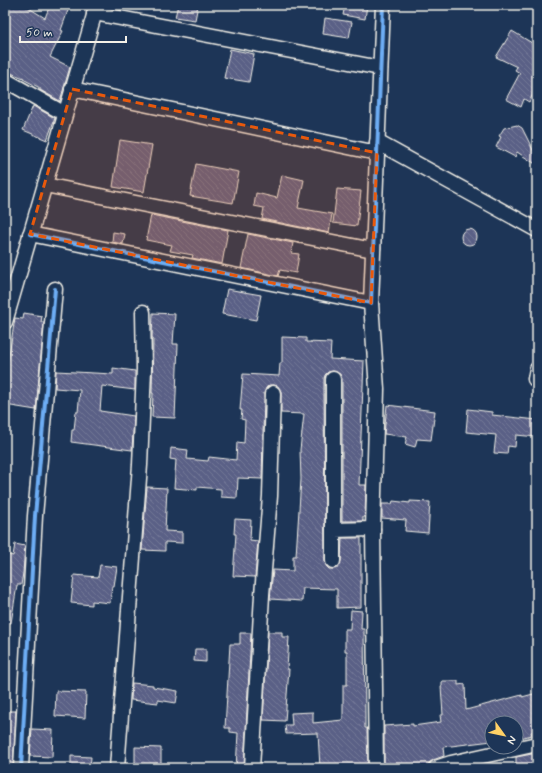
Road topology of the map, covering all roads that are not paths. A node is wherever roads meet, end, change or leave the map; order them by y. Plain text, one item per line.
1 (383, 5) edge
2 (96, 9) edge
3 (380, 68) junction
4 (5, 80) edge
5 (72, 89) junction
6 (65, 114) junction
7 (377, 148) junction
8 (45, 185) junction
9 (537, 230) edge
10 (30, 234) junction
11 (373, 248) junction
12 (55, 289) dead end
13 (371, 303) junction
14 (143, 312) dead end
15 (5, 322) edge
16 (537, 369) edge
17 (333, 379) dead end
18 (537, 381) edge
19 (273, 393) dead end
20 (373, 529) junction
21 (333, 530) junction
22 (333, 560) dead end
23 (537, 744) edge
24 (21, 768) edge
25 (117, 768) edge
26 (252, 768) edge
27 (376, 768) edge
28 (436, 768) edge

1 - 3 street
2 - 3 street
2 - 5 street
3 - 7 street
4 - 6 street
5 - 6 street
5 - 7 street
6 - 8 street
7 - 9 street
7 - 11 street
8 - 10 street
8 - 11 street
10 - 13 street
10 - 15 street
11 - 13 street
12 - 24 street
13 - 20 street
14 - 25 street
16 - 18 street
17 - 21 street
19 - 26 street
20 - 21 street
20 - 27 street
21 - 22 street
23 - 28 street

